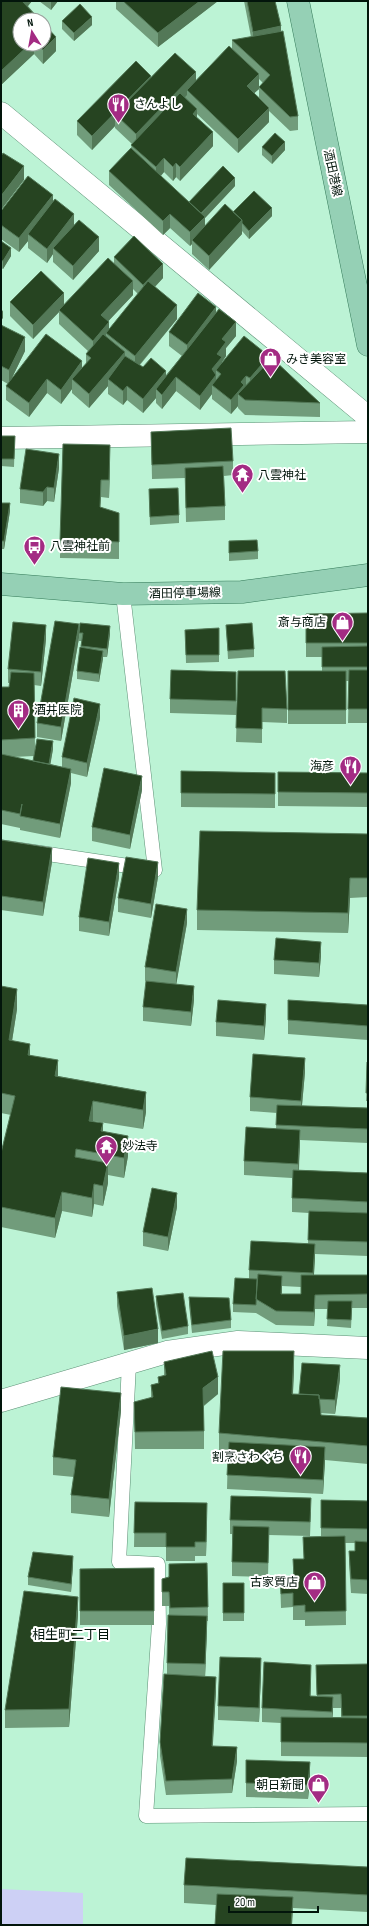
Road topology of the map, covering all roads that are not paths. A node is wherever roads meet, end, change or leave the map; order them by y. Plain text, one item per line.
1 (298, 1) edge
2 (1, 113) edge
3 (368, 345) edge
4 (368, 417) edge
5 (368, 432) edge
6 (1, 438) edge
7 (368, 575) edge
8 (1, 584) edge
9 (123, 594) junction
10 (1, 847) edge
11 (368, 1348) edge
12 (129, 1364) junction
13 (1, 1401) edge
14 (368, 1814) edge

1 - 3 main road, 酒田港線
2 - 4 street
5 - 6 street
7 - 9 main road, 酒田停車場線
8 - 9 main road, 酒田停車場線
9 - 10 lane
11 - 12 street
12 - 13 street
12 - 14 lane

